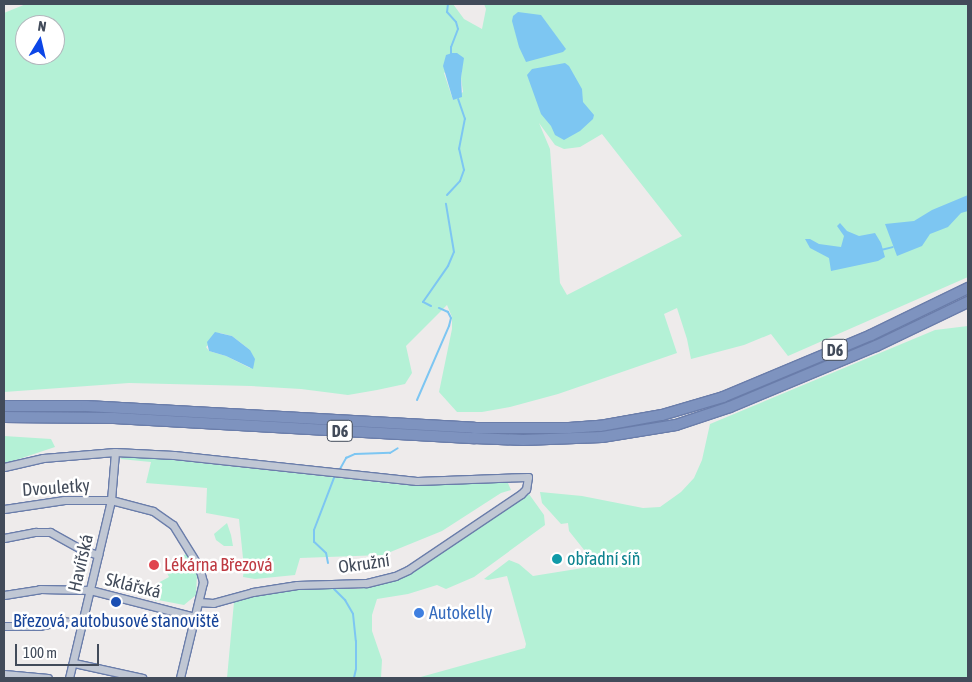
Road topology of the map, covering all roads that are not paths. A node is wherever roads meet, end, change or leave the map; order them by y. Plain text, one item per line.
1 (968, 288) edge
2 (968, 302) edge
3 (4, 406) edge
4 (4, 417) edge
5 (115, 452) junction
6 (4, 467) edge
7 (111, 500) junction
8 (4, 509) edge
9 (4, 538) edge
10 (98, 555) junction
11 (90, 590) junction
12 (4, 595) edge
13 (199, 602) junction
14 (196, 617) junction
15 (83, 624) junction
16 (4, 626) edge
17 (74, 663) junction
18 (4, 674) edge
19 (48, 678) edge
20 (69, 678) edge
21 (142, 678) edge
22 (180, 678) edge

1 - 3 highway, D6
2 - 4 highway, D6
5 - 6 street
5 - 7 street, Havířská
5 - 13 street, Okružní
7 - 8 street, Dvouletky
7 - 10 street, Havířská
7 - 13 street
9 - 10 street
10 - 11 street, Havířská
11 - 12 street, Sklářská
11 - 14 street, Sklářská
11 - 15 street, Havířská
13 - 14 street
14 - 22 street
15 - 16 street
15 - 17 street, Havířská
17 - 20 street, Havířská
17 - 21 street
18 - 19 street

